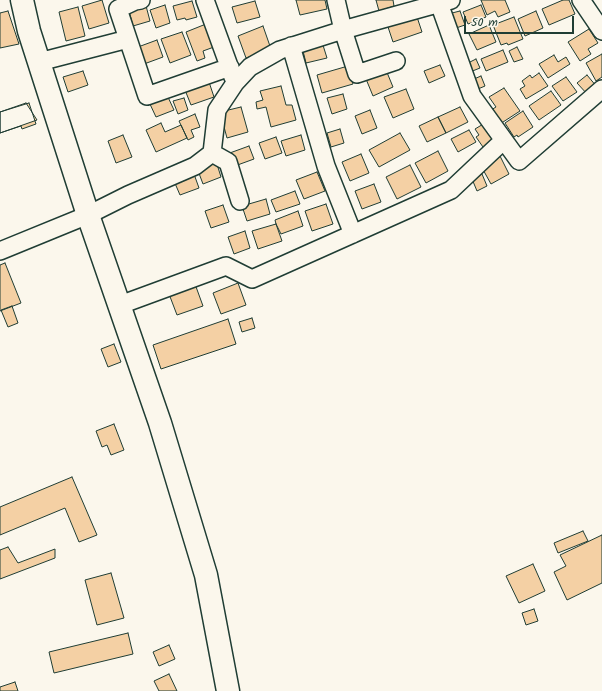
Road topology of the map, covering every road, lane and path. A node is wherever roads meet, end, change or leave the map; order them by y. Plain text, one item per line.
1 (22, 0) edge
2 (141, 0) edge
3 (205, 0) edge
4 (336, 0) edge
5 (580, 0) edge
6 (445, 2) edge
7 (343, 30) junction
8 (602, 31) edge
9 (128, 39) junction
10 (291, 46) junction
11 (396, 61) dead end
12 (39, 62) junction
13 (233, 75) junction
14 (602, 89) edge
15 (504, 140) junction
16 (212, 153) junction
17 (240, 201) dead end
18 (88, 215) junction
19 (353, 234) junction
20 (0, 251) edge
21 (120, 305) junction
22 (228, 691) edge

1 - 12 street
2 - 9 street
3 - 13 street
4 - 7 street
5 - 8 street
6 - 7 street
6 - 15 street
7 - 10 street
7 - 11 street
9 - 12 street
9 - 13 street
10 - 13 street
10 - 19 street
12 - 18 street
13 - 16 street
14 - 15 street
15 - 19 street
16 - 17 street
16 - 18 street
18 - 20 street
18 - 21 street
19 - 21 street
21 - 22 street

